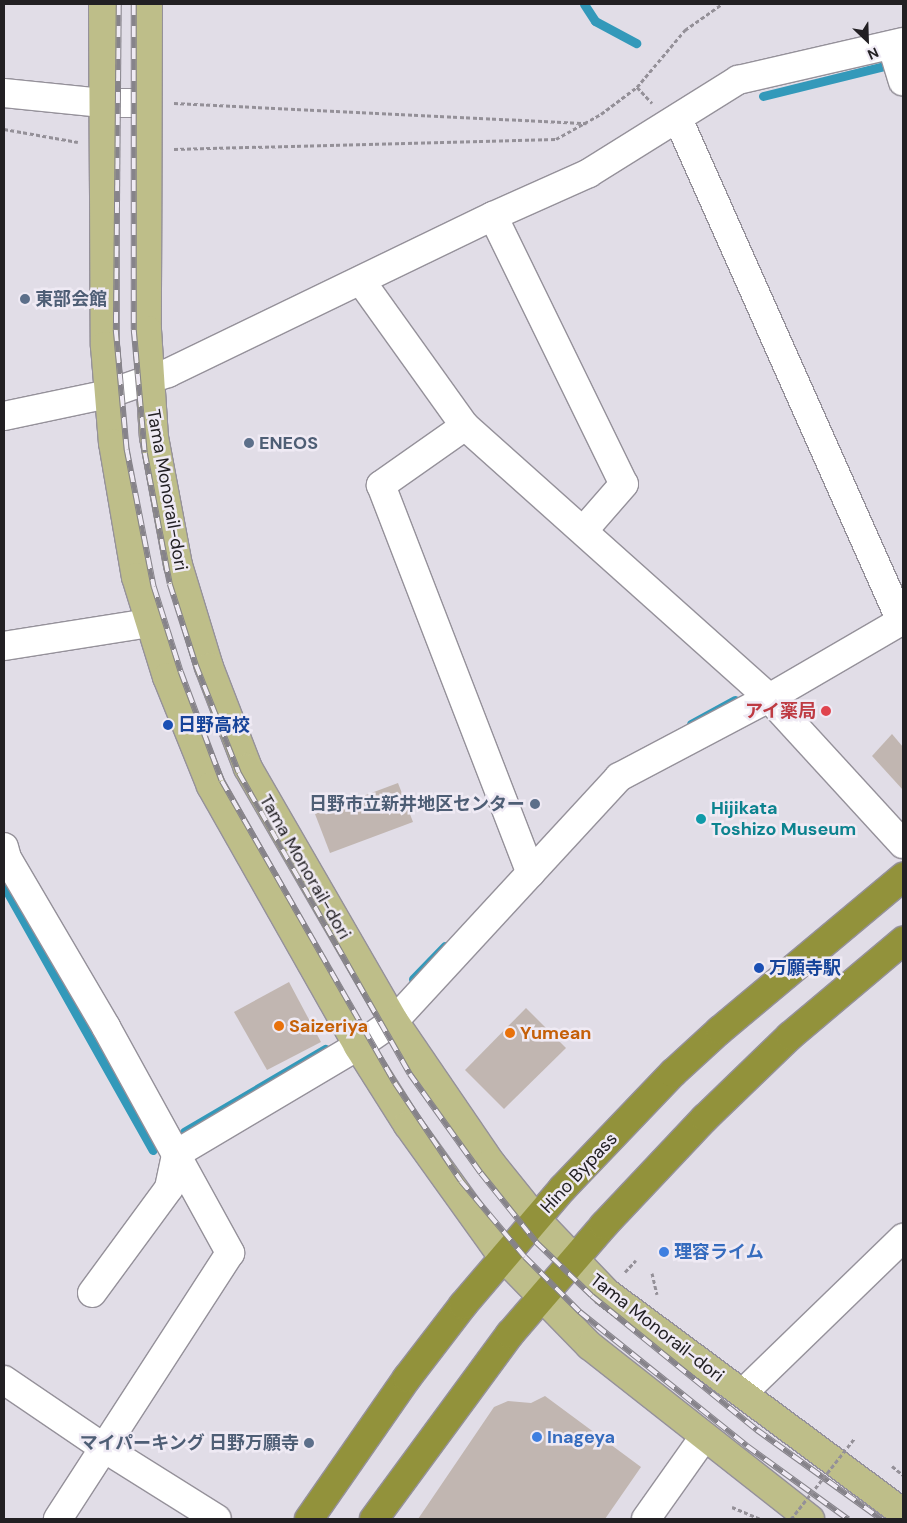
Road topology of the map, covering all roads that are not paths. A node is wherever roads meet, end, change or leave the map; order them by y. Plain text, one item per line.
1 (103, 4) edge
2 (148, 4) edge
3 (896, 47) edge
4 (903, 80) edge
5 (4, 93) edge
6 (103, 95) junction
7 (147, 95) junction
8 (678, 119) junction
9 (493, 216) junction
10 (361, 281) junction
11 (149, 381) junction
12 (108, 394) junction
13 (4, 416) edge
14 (465, 426) junction
15 (583, 531) junction
16 (902, 620) edge
17 (150, 623) junction
18 (4, 646) edge
19 (769, 698) junction
20 (903, 844) edge
21 (5, 855) edge
22 (531, 873) junction
23 (903, 877) edge
24 (903, 941) edge
25 (394, 1020) junction
26 (358, 1046) junction
27 (176, 1154) junction
28 (536, 1219) junction
29 (902, 1243) edge
30 (503, 1257) junction
31 (574, 1260) junction
32 (92, 1293) dead end
33 (541, 1298) junction
34 (4, 1380) edge
35 (743, 1393) junction
36 (704, 1437) junction
37 (104, 1448) junction
38 (903, 1513) edge
39 (58, 1519) edge
40 (217, 1519) edge
41 (309, 1519) edge
42 (374, 1519) edge
43 (646, 1519) edge
44 (810, 1519) edge

1 - 6 main road
2 - 7 main road, Tama Monorail-dori
3 - 4 street
3 - 8 street
5 - 6 street
6 - 7 street
6 - 12 main road
7 - 11 main road, Tama Monorail-dori
8 - 9 street
8 - 16 street
9 - 10 street
9 - 15 street
10 - 11 street
10 - 14 street
11 - 12 street
11 - 25 main road, Tama Monorail-dori
12 - 13 street
12 - 17 main road
14 - 15 street
14 - 22 street
15 - 19 street
16 - 19 street
17 - 18 street
17 - 26 main road
19 - 20 street
19 - 22 street
21 - 27 street
22 - 25 street
23 - 28 highway, Hino Bypass
24 - 31 highway
25 - 26 street
25 - 28 main road, Tama Monorail-dori
26 - 27 street
26 - 30 main road
27 - 32 street
27 - 37 street
28 - 30 highway, Hino Bypass
28 - 31 main road, Tama Monorail-dori
29 - 35 street
30 - 33 main road
30 - 41 highway, Hino Bypass
31 - 33 highway
31 - 35 main road, Tama Monorail-dori
33 - 36 main road
33 - 42 highway
34 - 37 street
35 - 38 main road, Tama Monorail-dori
36 - 43 street
36 - 44 main road
37 - 39 street
37 - 40 street

